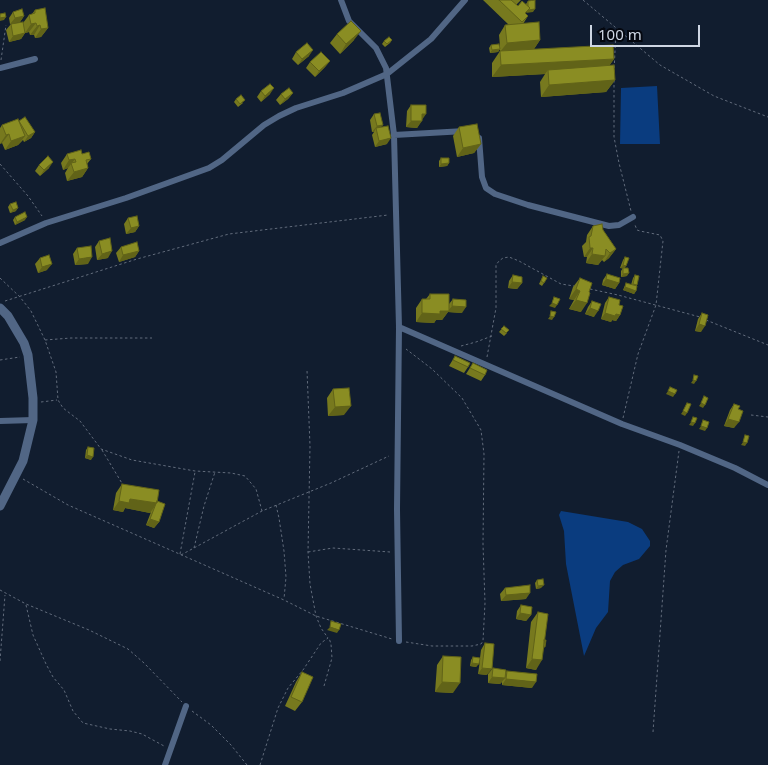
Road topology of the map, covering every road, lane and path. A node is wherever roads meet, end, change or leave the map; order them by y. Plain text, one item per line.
1 (340, 0) edge
2 (465, 0) edge
3 (583, 0) edge
4 (6, 25) dead end
5 (616, 29) junction
6 (35, 59) dead end
7 (1, 61) edge
8 (0, 68) edge
9 (387, 74) junction
10 (768, 117) edge
11 (394, 135) junction
12 (0, 164) edge
13 (397, 214) junction
14 (633, 217) junction
15 (46, 223) junction
16 (0, 243) edge
17 (0, 278) edge
18 (576, 287) edge
19 (584, 288) edge
20 (20, 297) junction
21 (0, 303) edge
22 (656, 305) junction
23 (0, 308) edge
24 (399, 327) junction
25 (492, 336) junction
26 (152, 338) dead end
27 (45, 340) junction
28 (399, 344) junction
29 (768, 345) edge
30 (461, 346) dead end
31 (28, 355) junction
32 (0, 360) edge
33 (486, 364) junction
34 (308, 370) dead end
35 (33, 398) junction
36 (58, 400) junction
37 (751, 415) dead end
38 (768, 417) edge
39 (33, 420) junction
40 (0, 421) edge
41 (622, 424) junction
42 (680, 444) junction
43 (101, 449) junction
44 (398, 452) junction
45 (195, 471) junction
46 (214, 472) junction
47 (16, 475) junction
48 (768, 484) edge
49 (127, 490) edge
50 (309, 492) junction
51 (276, 505) junction
52 (0, 506) edge
53 (262, 511) junction
54 (194, 548) junction
55 (308, 552) junction
56 (398, 552) junction
57 (180, 555) junction
58 (0, 590) edge
59 (5, 594) junction
60 (284, 600) junction
61 (26, 604) junction
62 (316, 616) junction
63 (328, 638) junction
64 (399, 641) junction
65 (0, 661) edge
66 (324, 686) dead end
67 (186, 706) junction
68 (653, 732) dead end
69 (170, 750) junction
70 (165, 765) edge
71 (247, 765) edge
72 (260, 765) edge

1 - 9 street
2 - 9 street
3 - 5 path
4 - 7 path
5 - 10 path
5 - 14 path
6 - 8 street
9 - 11 street
9 - 15 street
11 - 13 street
11 - 14 street
12 - 15 path
13 - 20 path
13 - 24 street
14 - 22 path
15 - 16 street
17 - 20 path
18 - 25 path
19 - 22 path
20 - 21 path
20 - 27 path
22 - 29 path
22 - 41 path
23 - 31 street
24 - 28 street
24 - 33 street
25 - 30 path
25 - 33 path
26 - 27 path
27 - 36 path
28 - 44 street
28 - 64 path
31 - 32 path
31 - 35 street
33 - 41 street
34 - 50 path
35 - 36 path
35 - 39 street
36 - 43 path
37 - 38 path
39 - 40 street
39 - 47 street
41 - 42 street
42 - 48 street
42 - 68 path
43 - 45 path
43 - 49 path
44 - 50 path
44 - 56 street
45 - 46 path
45 - 57 path
46 - 53 path
46 - 54 path
47 - 52 street
47 - 57 path
50 - 51 path
50 - 55 path
51 - 53 path
51 - 60 path
53 - 54 path
54 - 57 path
55 - 56 path
55 - 62 path
56 - 64 street
57 - 60 path
58 - 59 path
59 - 61 path
59 - 65 path
60 - 62 path
61 - 67 path
61 - 69 path
62 - 63 path
62 - 64 path
63 - 66 path
63 - 72 path
67 - 69 street
67 - 71 path
69 - 70 street

